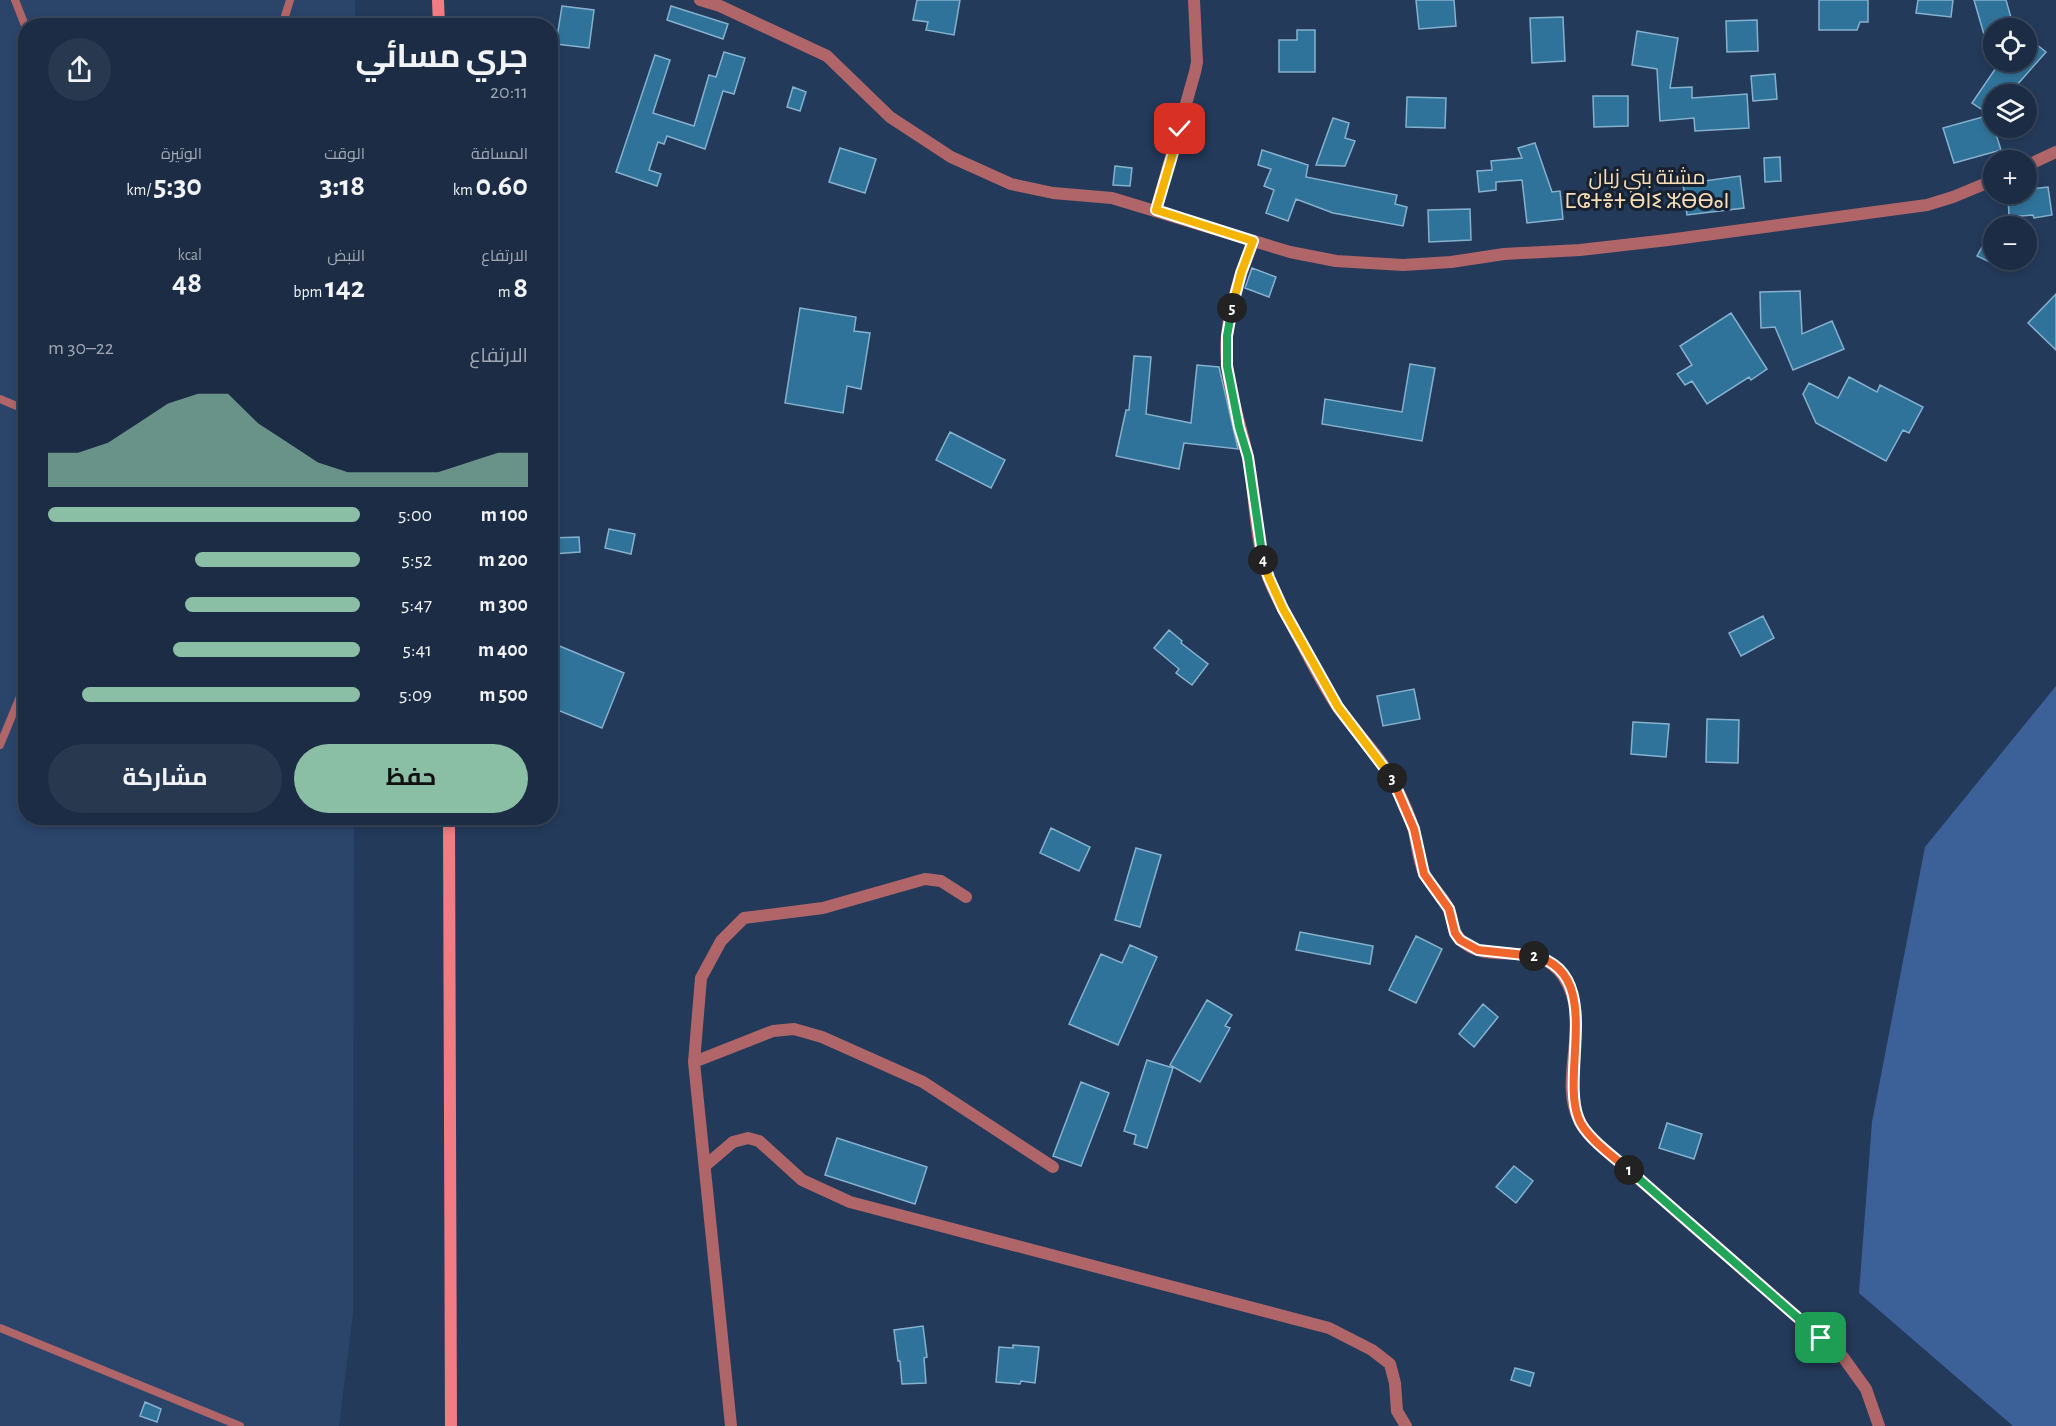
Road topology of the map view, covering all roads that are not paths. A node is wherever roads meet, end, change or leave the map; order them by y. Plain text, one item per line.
1 (15, 0) edge
2 (290, 0) edge
3 (438, 0) edge
4 (700, 0) edge
5 (1194, 0) edge
6 (22, 18) edge
7 (284, 18) edge
8 (439, 18) edge
9 (2056, 152) edge
10 (2037, 161) edge
11 (1983, 185) edge
12 (1156, 210) junction
13 (1253, 241) junction
14 (0, 399) edge
15 (18, 407) edge
16 (18, 701) edge
17 (0, 745) edge
18 (449, 825) edge
19 (966, 897) dead end
20 (694, 1062) junction
21 (706, 1166) junction
22 (1053, 1167) dead end
23 (0, 1328) edge
24 (240, 1426) edge
25 (451, 1426) edge
26 (731, 1426) edge
27 (1406, 1426) edge
28 (1879, 1426) edge

1 - 6 lane
2 - 7 lane
3 - 8 main road
4 - 12 street
5 - 12 street
9 - 10 street
11 - 13 street
12 - 13 street
13 - 28 street
14 - 15 lane
16 - 17 lane
18 - 25 main road
19 - 20 street
20 - 21 street
20 - 22 street
21 - 26 street
21 - 27 street
23 - 24 lane

